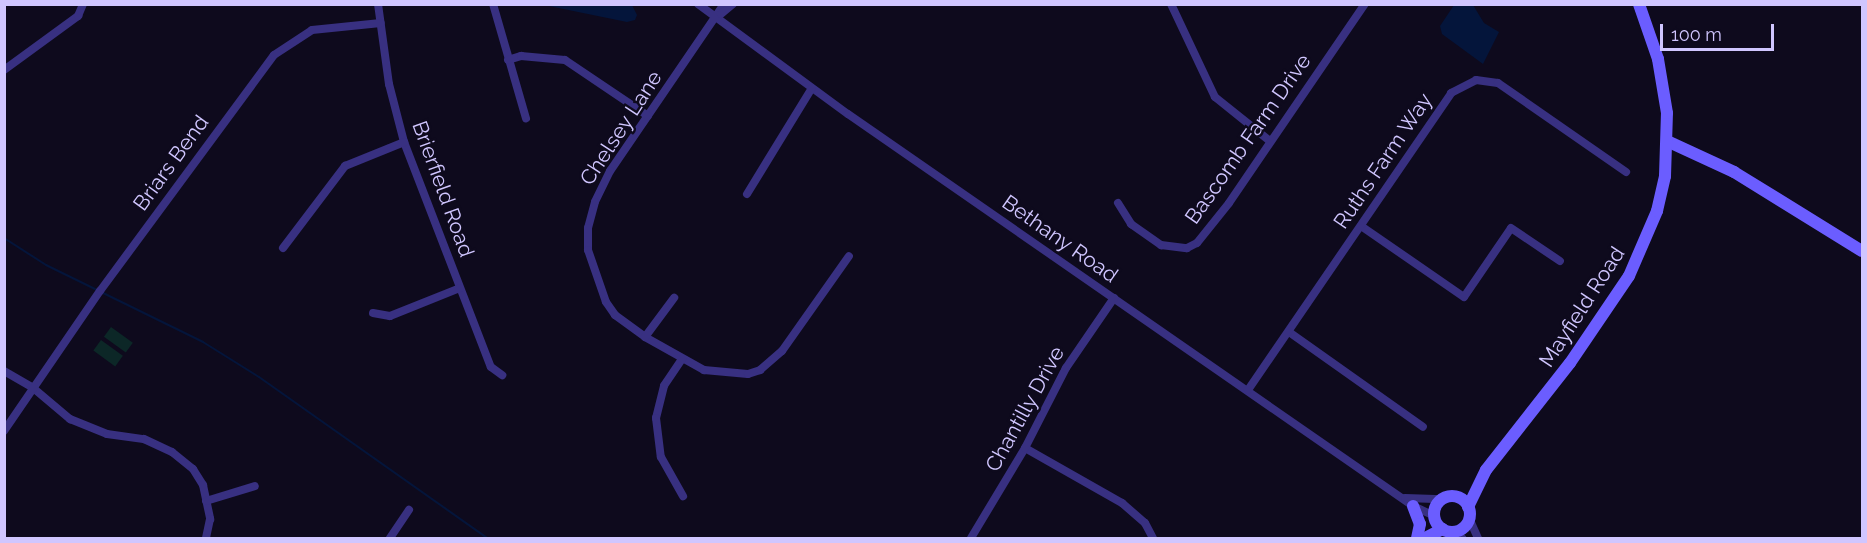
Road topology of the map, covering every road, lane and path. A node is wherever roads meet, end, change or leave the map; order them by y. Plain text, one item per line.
1 (83, 4) edge
2 (378, 4) edge
3 (493, 4) edge
4 (698, 4) edge
5 (724, 4) edge
6 (733, 4) edge
7 (1171, 4) edge
8 (1365, 4) edge
9 (1639, 4) edge
10 (716, 18) junction
11 (381, 23) junction
12 (508, 60) junction
13 (6, 66) edge
14 (812, 88) junction
15 (648, 116) junction
16 (526, 118) dead end
17 (1270, 141) junction
18 (1667, 141) junction
19 (404, 142) junction
20 (1626, 172) dead end
21 (747, 194) dead end
22 (1118, 203) dead end
23 (1361, 226) junction
24 (283, 248) dead end
25 (1863, 251) edge
26 (849, 256) dead end
27 (1560, 261) dead end
28 (460, 288) junction
29 (675, 298) dead end
30 (1114, 298) junction
31 (373, 313) dead end
32 (1289, 332) junction
33 (645, 337) junction
34 (682, 359) junction
35 (4, 371) edge
36 (502, 375) dead end
37 (32, 387) junction
38 (1248, 390) junction
39 (1423, 427) dead end
40 (4, 431) edge
41 (1026, 448) junction
42 (1486, 470) junction
43 (255, 486) dead end
44 (683, 496) dead end
45 (1448, 498) junction
46 (206, 501) junction
47 (1409, 502) junction
48 (409, 510) dead end
49 (1469, 512) junction
50 (1435, 517) junction
51 (1452, 533) edge
52 (206, 538) edge
53 (390, 538) edge
54 (971, 538) edge
55 (1153, 538) edge
56 (1417, 538) edge
57 (1425, 538) edge
58 (1478, 538) edge

1 - 13 street
2 - 11 street, Brierfield Road
3 - 12 street
4 - 10 street, Bethany Road
5 - 10 street
6 - 10 street
7 - 17 street
8 - 17 street, Bascomb Farm Drive
9 - 18 street, Mayfield Road
10 - 14 street, Bethany Road
10 - 15 street, Chelsey Lane
11 - 19 street, Brierfield Road
11 - 37 street, Briars Bend
12 - 15 street
12 - 16 street
14 - 21 street
14 - 30 street, Bethany Road
15 - 33 street, Chelsey Lane
17 - 22 street, Bascomb Farm Drive
18 - 25 street
18 - 42 street, Mayfield Road
19 - 24 street
19 - 28 street, Brierfield Road
20 - 23 street, Ruths Farm Way
23 - 27 street
23 - 32 street, Ruths Farm Way
26 - 34 street, Chelsey Lane
28 - 31 street
28 - 36 street, Brierfield Road
29 - 33 street
30 - 38 street, Bethany Road
30 - 41 street, Chantilly Drive
32 - 38 street, Ruths Farm Way
32 - 39 street
33 - 34 street, Chelsey Lane
34 - 44 street
35 - 37 street
37 - 40 street, Briars Bend
37 - 46 street
38 - 47 street, Bethany Road
41 - 54 street, Chantilly Drive
41 - 55 street
42 - 45 street, Mayfield Road
42 - 49 street, Mayfield Road
43 - 46 street
45 - 47 street
45 - 49 street
45 - 50 street
46 - 52 street
47 - 50 street, Bethany Road
47 - 56 street
48 - 53 street
49 - 51 street
49 - 58 street
50 - 51 street
50 - 56 street
51 - 57 street

